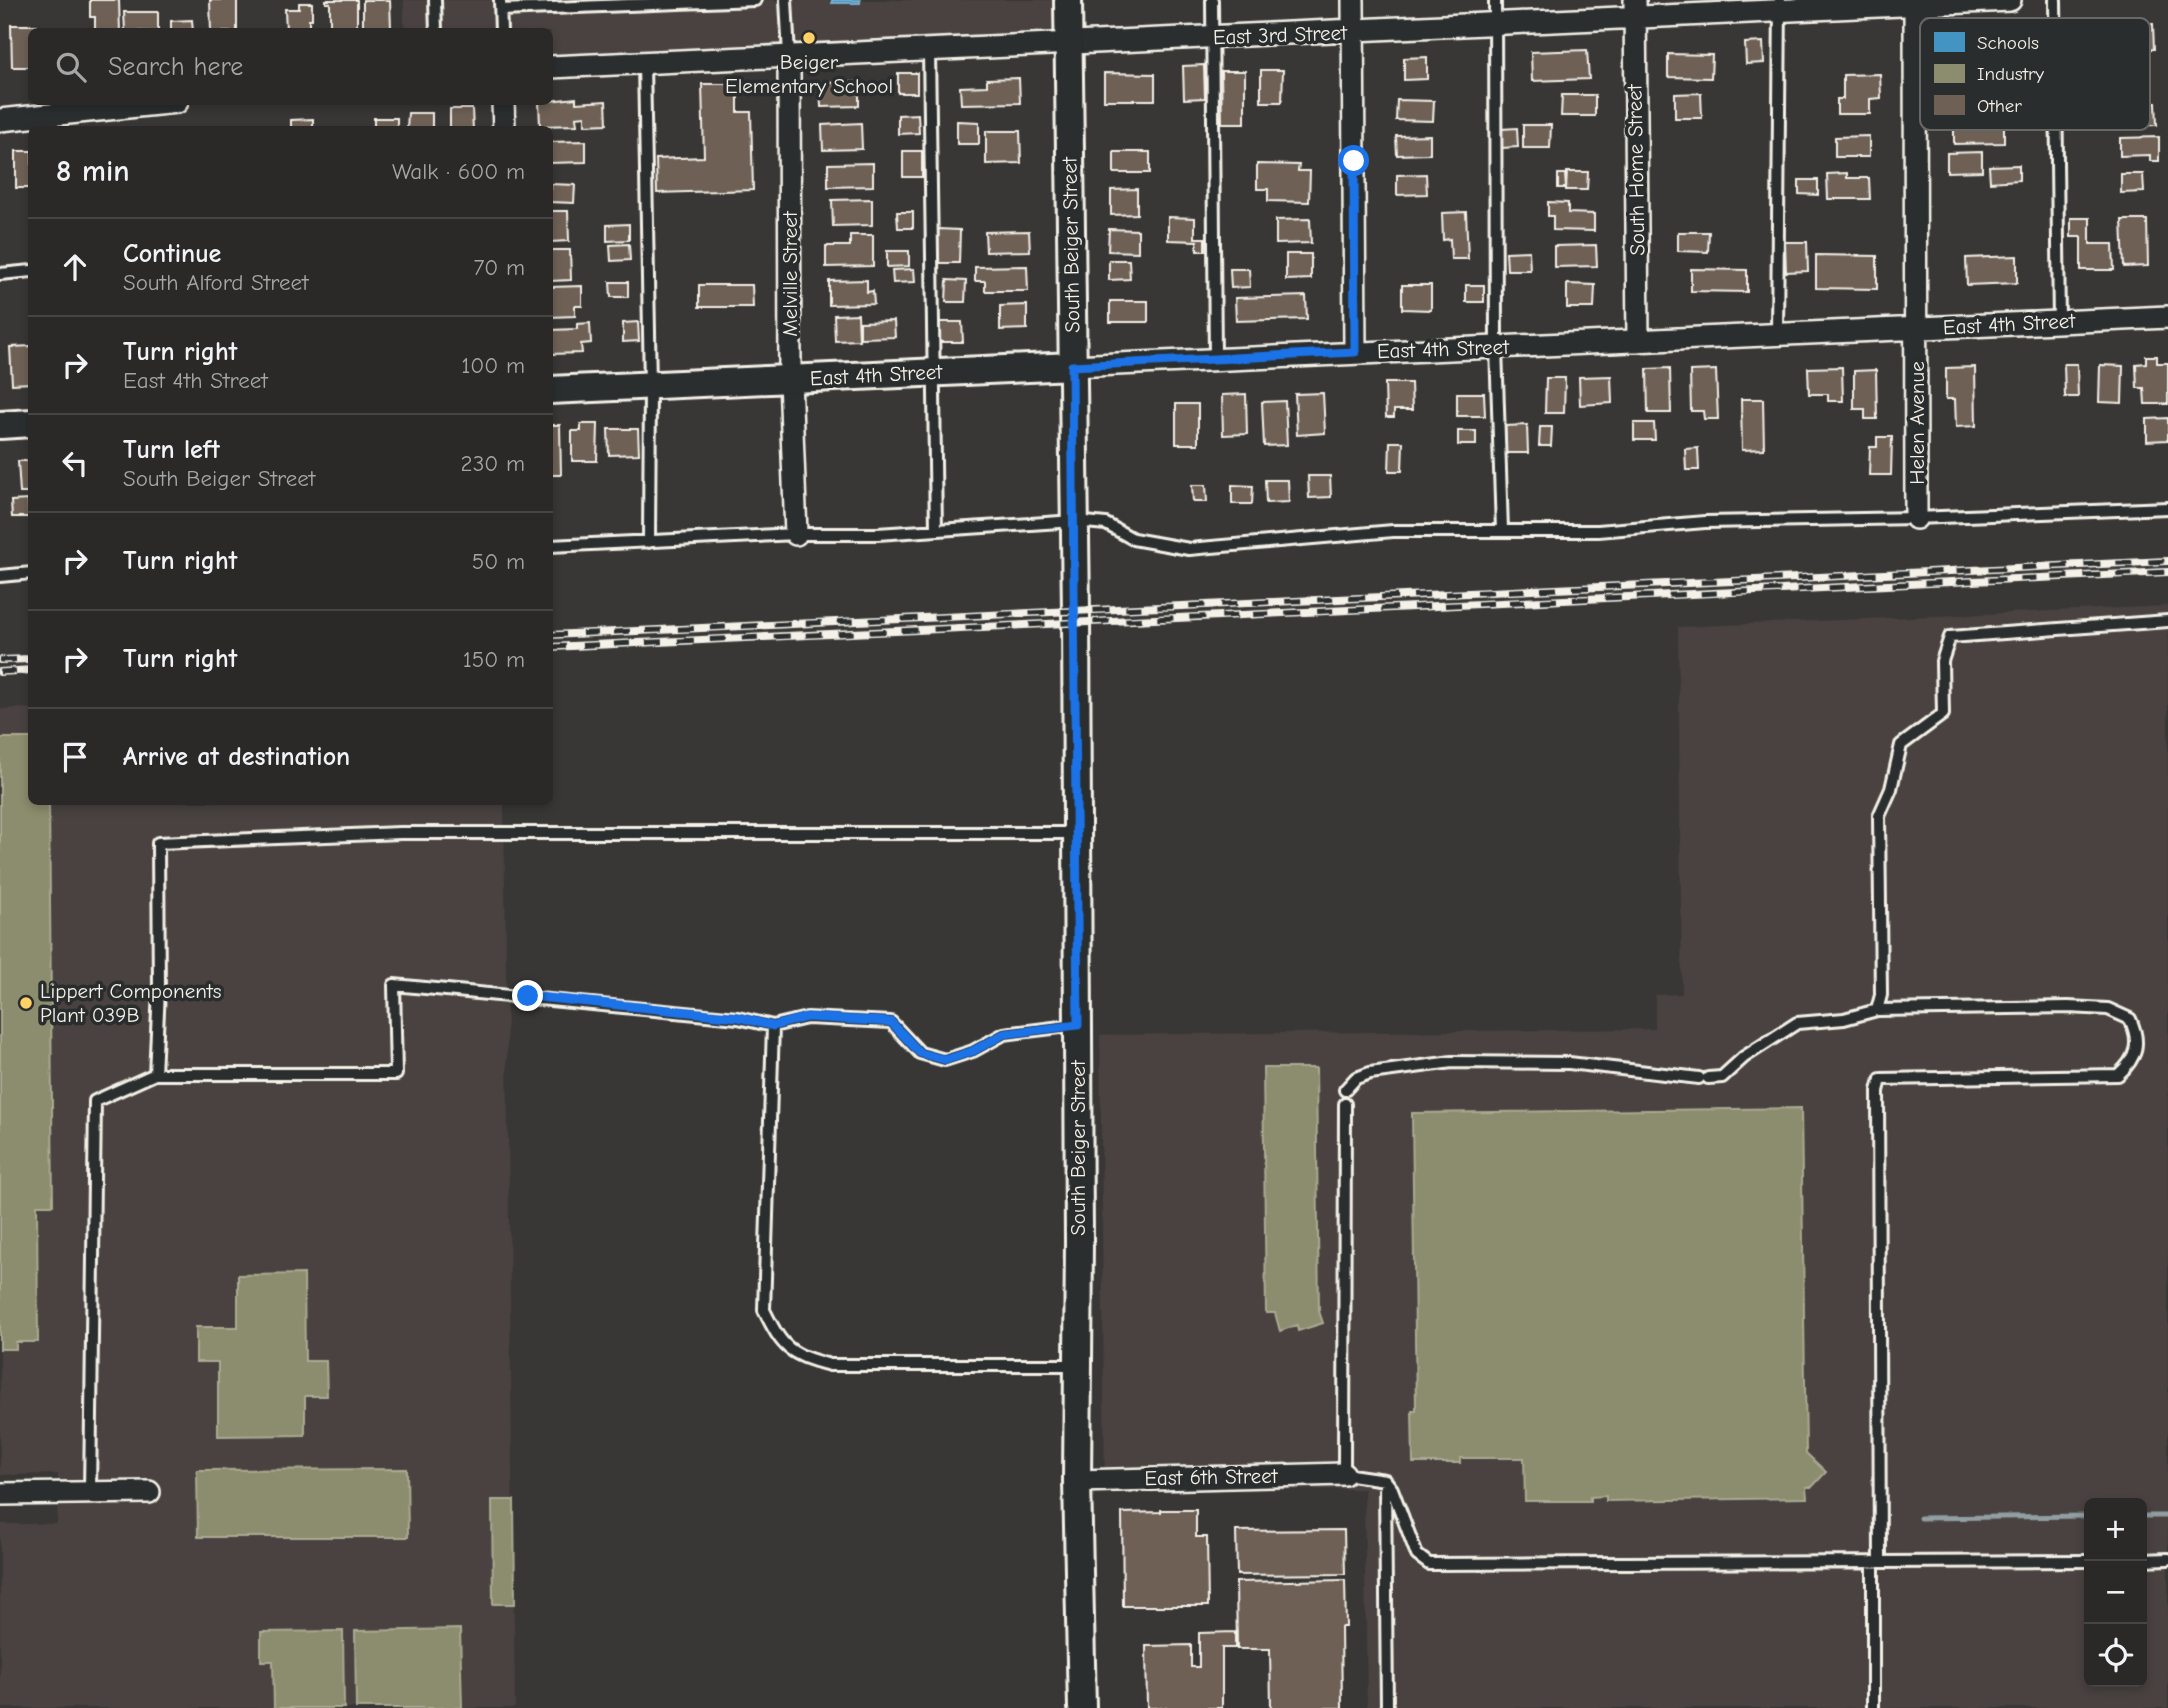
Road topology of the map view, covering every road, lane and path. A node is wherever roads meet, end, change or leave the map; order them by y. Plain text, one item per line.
1 (435, 0) edge
2 (744, 0) edge
3 (755, 0) edge
4 (786, 0) edge
5 (1068, 0) edge
6 (1212, 0) edge
7 (1353, 0) edge
8 (1495, 0) edge
9 (2010, 0) edge
10 (2055, 0) edge
11 (1915, 2) edge
12 (546, 4) edge
13 (500, 5) edge
14 (1780, 5) edge
15 (1635, 9) edge
16 (2055, 18) edge
17 (1495, 24) junction
18 (436, 28) edge
19 (501, 28) edge
20 (1353, 32) junction
21 (1212, 38) junction
22 (1068, 44) junction
23 (929, 50) junction
24 (789, 56) junction
25 (645, 63) junction
26 (553, 67) edge
27 (148, 105) edge
28 (503, 105) edge
29 (0, 120) edge
30 (504, 126) edge
31 (2057, 130) edge
32 (28, 271) edge
33 (0, 274) edge
34 (2168, 317) edge
35 (2059, 322) junction
36 (1916, 328) junction
37 (1777, 335) junction
38 (1638, 341) junction
39 (1496, 348) junction
40 (1355, 352) junction
41 (1215, 359) junction
42 (1072, 366) junction
43 (934, 372) junction
44 (790, 379) junction
45 (650, 385) junction
46 (553, 390) edge
47 (28, 423) edge
48 (0, 425) edge
49 (2168, 508) edge
50 (1916, 518) junction
51 (1074, 522) junction
52 (936, 530) junction
53 (1502, 530) junction
54 (796, 534) junction
55 (649, 542) junction
56 (553, 546) edge
57 (28, 573) edge
58 (0, 576) edge
59 (2168, 621) edge
60 (1077, 833) junction
61 (1877, 1010) junction
62 (1078, 1025) junction
63 (773, 1026) junction
64 (155, 1074) junction
65 (1345, 1090) dead end
66 (1345, 1104) dead end
67 (1078, 1364) junction
68 (1344, 1474) junction
69 (1077, 1480) junction
70 (1385, 1480) junction
71 (149, 1492) dead end
72 (90, 1493) junction
73 (0, 1494) edge
74 (2168, 1559) edge
75 (2147, 1560) edge
76 (2084, 1561) edge
77 (1877, 1562) junction
78 (1083, 1708) edge
79 (1387, 1708) edge
80 (1873, 1708) edge

1 - 18 lane
2 - 3 lane
2 - 12 lane
4 - 24 lane
5 - 22 street, South Beiger Street
6 - 21 lane
7 - 20 street
8 - 17 lane
9 - 11 street, East 3rd Street
10 - 16 lane
11 - 14 street, East 3rd Street
11 - 36 street, Helen Avenue
12 - 13 lane
13 - 19 lane
14 - 15 street, East 3rd Street
14 - 37 lane
15 - 17 street, East 3rd Street
15 - 38 street, South Home Street
17 - 20 street, East 3rd Street
17 - 39 lane
20 - 21 street, East 3rd Street
20 - 40 street
21 - 22 street, East 3rd Street
21 - 41 lane
22 - 23 street, East 3rd Street
22 - 42 street, South Beiger Street
23 - 24 street, East 3rd Street
23 - 43 lane
24 - 25 street, East 3rd Street
24 - 44 street, Melville Street
25 - 26 street, East 3rd Street
25 - 45 lane
27 - 29 street
28 - 30 street
31 - 35 lane
32 - 33 lane
34 - 35 street, East 4th Street
35 - 36 street, East 4th Street
36 - 37 street, East 4th Street
36 - 50 street, Helen Avenue
37 - 38 street, East 4th Street
38 - 39 street, East 4th Street
39 - 40 street, East 4th Street
39 - 53 lane
40 - 41 street, East 4th Street
41 - 42 street, East 4th Street
42 - 43 street, East 4th Street
42 - 51 street, South Beiger Street
43 - 44 street, East 4th Street
43 - 52 lane
44 - 45 street, East 4th Street
44 - 54 street, Melville Street
45 - 46 street, East 4th Street
45 - 55 lane
47 - 48 street
49 - 50 lane
50 - 53 lane
51 - 52 lane
51 - 53 lane
51 - 60 street, South Beiger Street
52 - 54 lane
54 - 55 lane
55 - 56 lane
57 - 58 lane
59 - 61 lane
60 - 62 street, South Beiger Street
60 - 64 lane
61 - 65 lane
61 - 77 lane
62 - 63 lane
62 - 67 street, South Beiger Street
63 - 64 lane
63 - 67 lane
64 - 72 lane
66 - 68 lane
67 - 69 street, South Beiger Street
68 - 69 street, East 6th Street
68 - 70 lane
69 - 78 street, South Beiger Street
70 - 77 lane
70 - 79 lane
71 - 72 street
72 - 73 street
74 - 75 lane
76 - 77 lane
77 - 80 lane

